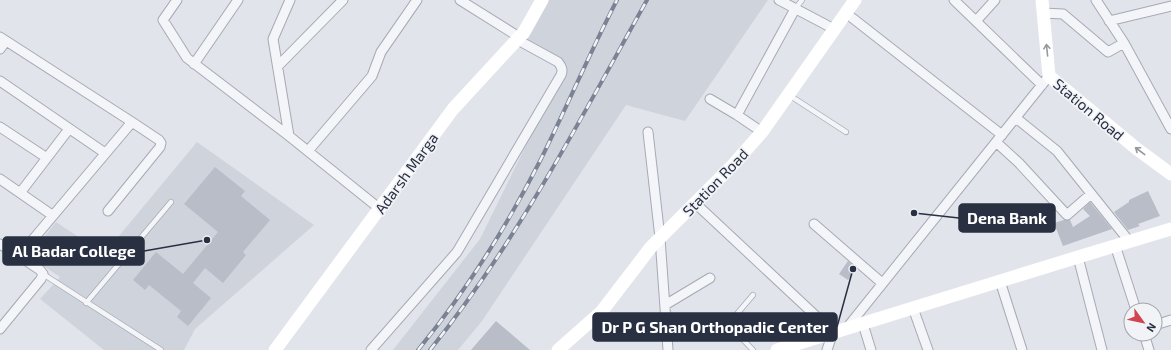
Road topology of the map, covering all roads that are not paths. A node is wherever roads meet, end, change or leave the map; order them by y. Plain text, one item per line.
1 (176, 0) edge
2 (238, 0) edge
3 (290, 0) edge
4 (344, 0) edge
5 (417, 0) edge
6 (460, 0) edge
7 (542, 0) edge
8 (779, 0) edge
9 (802, 0) edge
10 (855, 0) edge
11 (954, 0) edge
12 (995, 0) edge
13 (1096, 0) edge
14 (1043, 6) edge
15 (1171, 6) edge
16 (795, 9) junction
17 (846, 12) junction
18 (976, 21) junction
19 (1109, 21) junction
20 (834, 29) junction
21 (518, 38) junction
22 (3, 39) edge
23 (1124, 43) junction
24 (0, 50) edge
25 (194, 64) junction
26 (278, 66) junction
27 (1046, 80) junction
28 (0, 81) edge
29 (788, 94) junction
30 (710, 99) dead end
31 (737, 115) junction
32 (1016, 118) junction
33 (132, 122) junction
34 (0, 127) edge
35 (1171, 128) edge
36 (69, 129) junction
37 (648, 132) dead end
38 (762, 132) junction
39 (846, 132) dead end
40 (289, 136) junction
41 (999, 138) junction
42 (308, 151) junction
43 (105, 153) junction
44 (46, 158) junction
45 (1171, 174) edge
46 (0, 179) edge
47 (20, 193) junction
48 (1091, 194) junction
49 (171, 202) dead end
50 (695, 203) junction
51 (380, 209) junction
52 (108, 211) dead end
53 (52, 215) junction
54 (814, 224) dead end
55 (1171, 229) edge
56 (660, 238) junction
57 (1129, 241) junction
58 (0, 244) edge
59 (1115, 245) junction
60 (19, 256) junction
61 (1078, 257) junction
62 (43, 274) junction
63 (710, 278) dead end
64 (1000, 281) junction
65 (882, 283) junction
66 (753, 295) dead end
67 (1133, 302) edge
68 (86, 303) junction
69 (665, 305) junction
70 (912, 308) junction
71 (863, 324) junction
72 (1, 325) edge
73 (839, 331) junction
74 (161, 350) edge
75 (275, 350) edge
76 (371, 350) edge
77 (558, 350) edge
78 (668, 350) edge
79 (753, 350) edge
80 (777, 350) edge
81 (827, 350) edge
82 (872, 350) edge
83 (928, 350) edge
84 (1022, 350) edge
85 (1102, 350) edge

1 - 25 street
2 - 25 street
3 - 26 street
4 - 26 street
5 - 42 street
6 - 21 street
7 - 21 main road, Adarsh Marga
8 - 16 street
9 - 16 lane
10 - 17 main road, Station Road
11 - 18 street
12 - 18 street
13 - 19 street
14 - 23 street
27 -> 14 main road, Station Road
15 - 19 street
16 - 20 street
16 - 31 street
17 - 20 main road, Station Road
17 - 41 street
18 - 27 street
19 - 23 street
20 - 29 main road, Station Road
21 - 51 main road, Adarsh Marga
21 - 76 street
22 - 24 street
22 - 33 street
23 - 35 street
25 - 40 street
26 - 40 street
27 - 32 street
45 -> 27 main road, Station Road
28 - 36 street
29 - 38 main road, Station Road
29 - 39 lane
30 - 31 street
31 - 38 street
32 - 41 street
32 - 48 street
33 - 43 street
33 - 52 street
34 - 44 street
36 - 43 street
36 - 44 street
37 - 56 street
38 - 50 main road, Station Road
40 - 42 street
41 - 48 street
41 - 65 street
42 - 51 street
43 - 53 street
44 - 47 street
46 - 47 street
47 - 53 street
48 - 57 street
49 - 68 lane
50 - 56 main road, Station Road
50 - 73 street
51 - 75 main road, Adarsh Marga
53 - 60 street
54 - 65 street
55 - 57 main road
56 - 69 street
56 - 77 main road, Station Road
57 - 59 main road
58 - 60 street
59 - 61 main road
59 - 67 street
60 - 62 street
61 - 64 main road
61 - 85 street
62 - 68 lane
62 - 72 street
63 - 69 street
64 - 70 main road
64 - 84 street
65 - 73 street
66 - 79 lane
68 - 74 lane
69 - 78 street
70 - 71 main road
70 - 83 street
71 - 73 main road
71 - 82 street
73 - 80 main road
73 - 81 street

